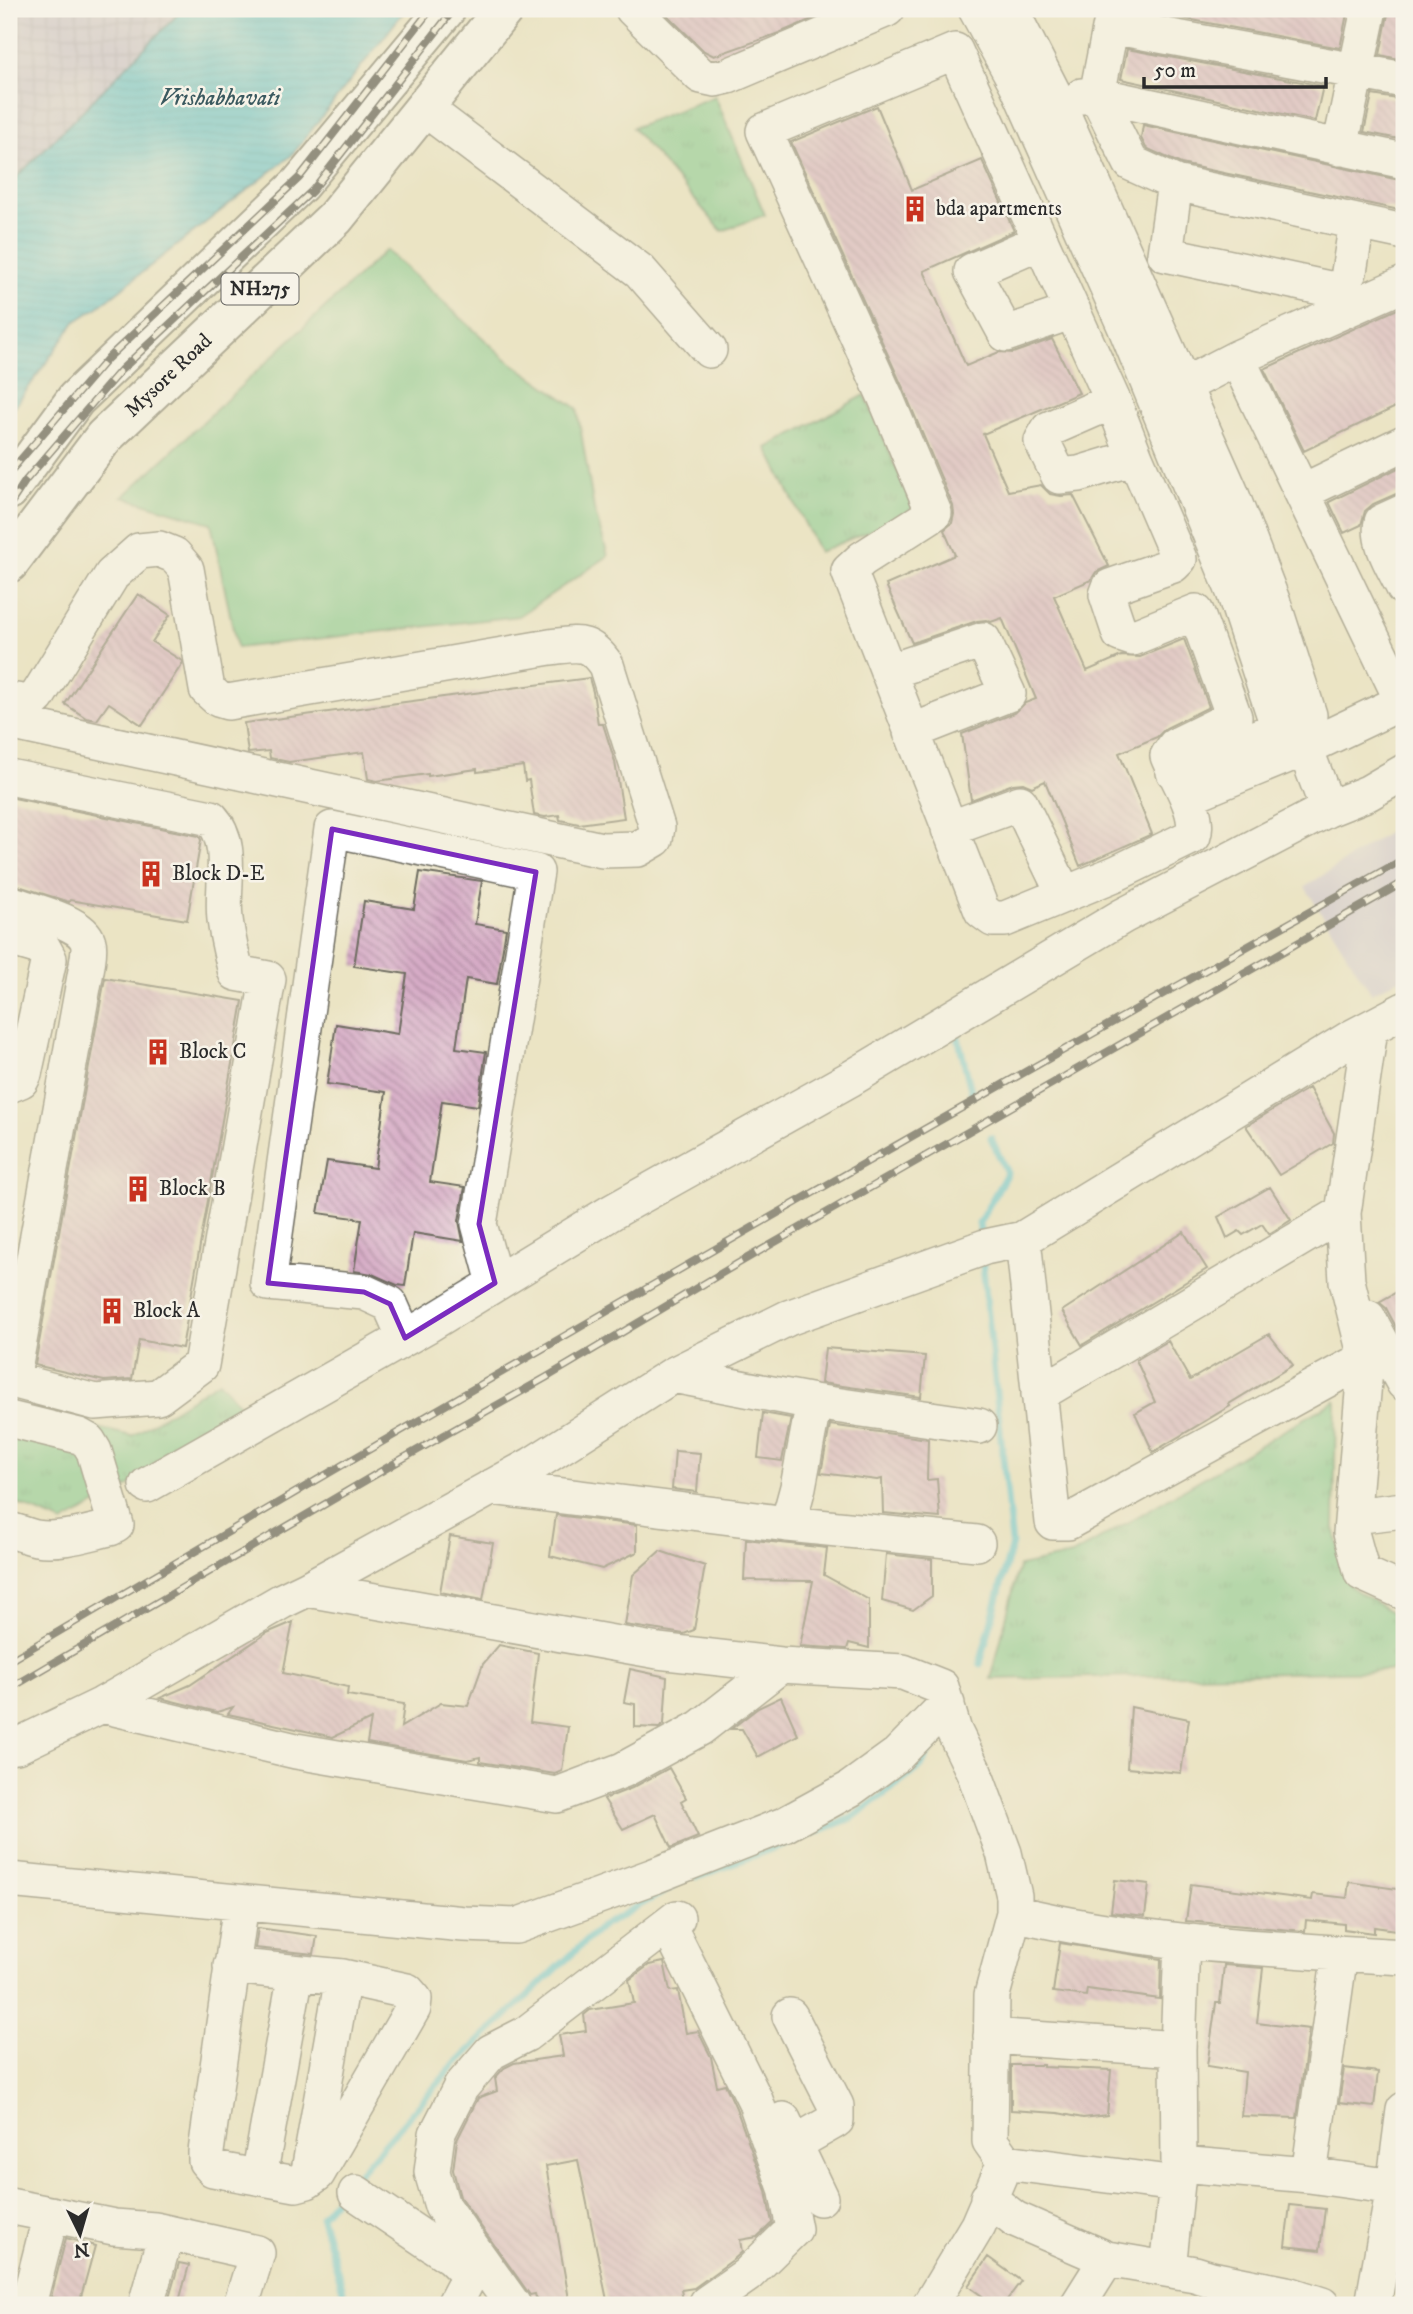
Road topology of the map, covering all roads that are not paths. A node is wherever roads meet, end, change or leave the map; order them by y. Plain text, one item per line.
1 (446, 9) edge
2 (505, 9) edge
3 (633, 9) edge
4 (887, 9) edge
5 (1369, 9) edge
6 (992, 17) edge
7 (1112, 17) edge
8 (955, 51) junction
9 (1356, 71) junction
10 (1404, 80) edge
11 (1097, 95) junction
12 (1042, 102) junction
13 (424, 108) junction
14 (1340, 148) junction
15 (1404, 161) edge
16 (1175, 183) junction
17 (1357, 222) junction
18 (1404, 232) edge
19 (1041, 241) junction
20 (1404, 284) edge
21 (1073, 311) junction
22 (709, 350) dead end
23 (1237, 358) junction
24 (1183, 386) junction
25 (1113, 401) junction
26 (1404, 443) edge
27 (1135, 457) junction
28 (9, 489) edge
29 (1302, 492) junction
30 (1404, 512) edge
31 (1179, 559) junction
32 (9, 563) edge
33 (1404, 587) edge
34 (1196, 612) junction
35 (888, 672) junction
36 (1404, 701) edge
37 (17, 713) edge
38 (911, 732) junction
39 (1292, 739) junction
40 (1404, 772) edge
41 (9, 777) edge
42 (1181, 784) junction
43 (1328, 809) junction
44 (949, 829) junction
45 (1064, 894) junction
46 (9, 903) edge
47 (9, 938) edge
48 (1403, 1014) edge
49 (1370, 1030) junction
50 (9, 1085) edge
51 (1343, 1213) junction
52 (1023, 1239) junction
53 (1347, 1281) junction
54 (495, 1283) junction
55 (405, 1338) junction
56 (1366, 1358) junction
57 (673, 1375) junction
58 (1404, 1383) edge
59 (1040, 1394) junction
60 (814, 1402) junction
61 (9, 1419) edge
62 (979, 1426) dead end
63 (147, 1485) dead end
64 (491, 1487) junction
65 (1404, 1510) edge
66 (1353, 1516) junction
67 (788, 1524) junction
68 (9, 1530) edge
69 (977, 1543) dead end
70 (307, 1589) junction
71 (1404, 1592) edge
72 (782, 1665) junction
73 (947, 1704) junction
74 (102, 1705) junction
75 (12, 1750) edge
76 (9, 1880) edge
77 (664, 1899) junction
78 (241, 1903) junction
79 (1014, 1913) junction
80 (1182, 1941) junction
81 (1340, 1953) junction
82 (1404, 1957) edge
83 (231, 1966) junction
84 (296, 1973) junction
85 (343, 1977) junction
86 (790, 2017) dead end
87 (991, 2036) junction
88 (1178, 2049) junction
89 (769, 2110) junction
90 (1404, 2110) edge
91 (794, 2144) junction
92 (1005, 2162) junction
93 (1178, 2174) junction
94 (1309, 2175) junction
95 (259, 2177) junction
96 (307, 2181) junction
97 (1394, 2187) junction
98 (356, 2193) dead end
99 (820, 2198) dead end
100 (988, 2198) junction
101 (9, 2206) edge
102 (51, 2214) junction
103 (155, 2230) junction
104 (1107, 2259) junction
105 (1168, 2269) junction
106 (1204, 2292) edge
107 (28, 2305) edge
108 (146, 2305) edge
109 (241, 2305) edge
110 (454, 2305) edge
111 (513, 2305) edge
112 (708, 2305) edge
113 (930, 2305) edge
114 (1079, 2305) edge
115 (1322, 2305) edge
116 (1373, 2305) edge

1 - 28 highway, NH275
2 - 13 highway, Mysore Road / NH275
3 - 4 street
5 - 9 street
6 - 8 street
6 - 12 street
7 - 9 street
7 - 11 street
8 - 19 street
8 - 35 street
9 - 10 street
9 - 14 street
11 - 12 street
11 - 14 street
11 - 16 street
12 - 24 street
12 - 39 street
13 - 22 street
13 - 32 highway, Mysore Road / NH275
14 - 15 street
16 - 17 street
16 - 17 street
17 - 18 street
19 - 21 street
19 - 21 street
20 - 23 street
21 - 25 street
23 - 24 street
23 - 29 street
24 - 39 street
25 - 27 street
25 - 27 street
26 - 29 street
27 - 31 street
29 - 36 street
30 - 33 street
31 - 34 street
31 - 34 street
34 - 42 street
35 - 38 street
35 - 38 street
36 - 39 street
37 - 37 street
38 - 44 street
39 - 42 street
39 - 43 street
40 - 43 street
41 - 46 street
42 - 45 street
43 - 54 street
44 - 45 street
44 - 45 street
47 - 50 street
48 - 49 street
49 - 51 street
49 - 52 street
51 - 53 street
51 - 59 street
52 - 57 street
52 - 59 street
53 - 56 street
53 - 58 street
54 - 55 street
54 - 55 street
55 - 63 street
56 - 59 street
56 - 66 street
57 - 60 street
57 - 64 street
60 - 62 street
60 - 67 street
61 - 68 street
64 - 67 street
64 - 70 street
65 - 66 street
66 - 71 street
67 - 69 street
70 - 72 street
70 - 74 street
72 - 73 street
72 - 74 street
73 - 77 street
73 - 79 street
74 - 75 street
76 - 78 street
77 - 78 street
77 - 89 street
77 - 111 street
78 - 83 street
79 - 80 street
79 - 87 street
80 - 81 street
80 - 88 street
81 - 82 street
81 - 94 street
83 - 84 street
83 - 95 street
84 - 85 street
84 - 95 street
85 - 96 street
85 - 96 street
86 - 91 street
87 - 88 street
87 - 92 street
88 - 93 street
89 - 91 street
89 - 112 street
90 - 97 street
91 - 99 street
92 - 93 street
92 - 100 street
93 - 94 street
93 - 105 street
94 - 97 street
95 - 96 street
97 - 116 street
98 - 110 street
100 - 104 street
100 - 113 street
101 - 102 street
102 - 103 street
102 - 107 street
103 - 108 street
103 - 109 street
104 - 105 street
104 - 114 street
105 - 106 street
106 - 115 street

